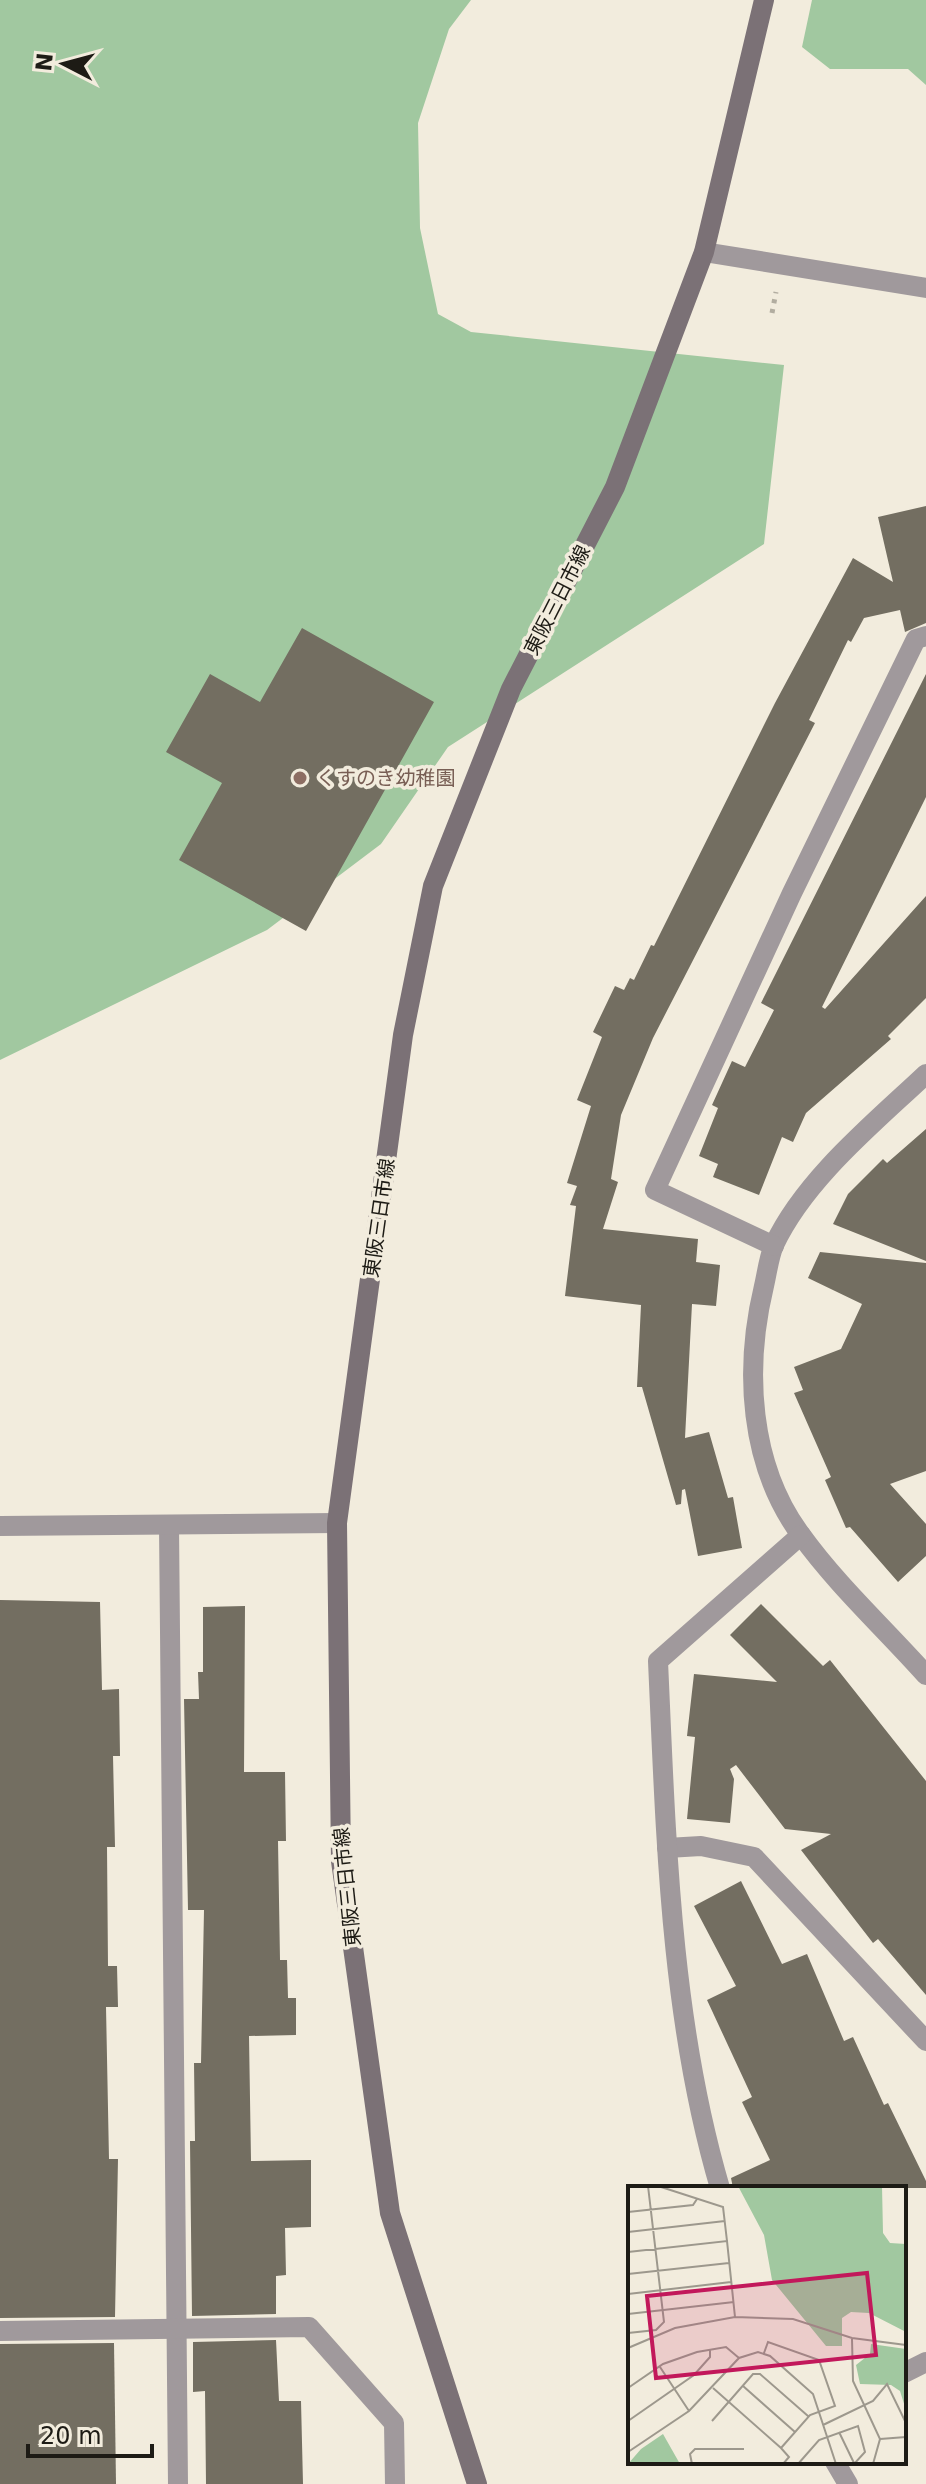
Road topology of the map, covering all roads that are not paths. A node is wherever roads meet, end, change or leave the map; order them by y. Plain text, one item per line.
1 (764, 0) edge
2 (704, 252) junction
3 (926, 288) edge
4 (926, 636) edge
5 (926, 1074) edge
6 (774, 1246) junction
7 (337, 1523) junction
8 (169, 1525) junction
9 (0, 1526) edge
10 (801, 1535) junction
11 (926, 1675) edge
12 (667, 1848) junction
13 (926, 2041) edge
14 (720, 2186) edge
15 (177, 2328) junction
16 (0, 2331) edge
17 (926, 2362) edge
18 (906, 2372) edge
19 (836, 2464) edge
20 (178, 2484) edge
21 (395, 2484) edge
22 (477, 2484) edge
23 (848, 2484) edge

1 - 2 main road, 東阪三日市線
2 - 3 street
2 - 7 main road, 東阪三日市線
4 - 6 street
5 - 6 street
6 - 10 street
7 - 8 street
7 - 22 main road, 東阪三日市線
8 - 9 street
8 - 15 street
10 - 11 street
10 - 12 street
12 - 13 street
12 - 14 street
15 - 16 street
15 - 20 street
15 - 21 street
17 - 18 street
19 - 23 street

